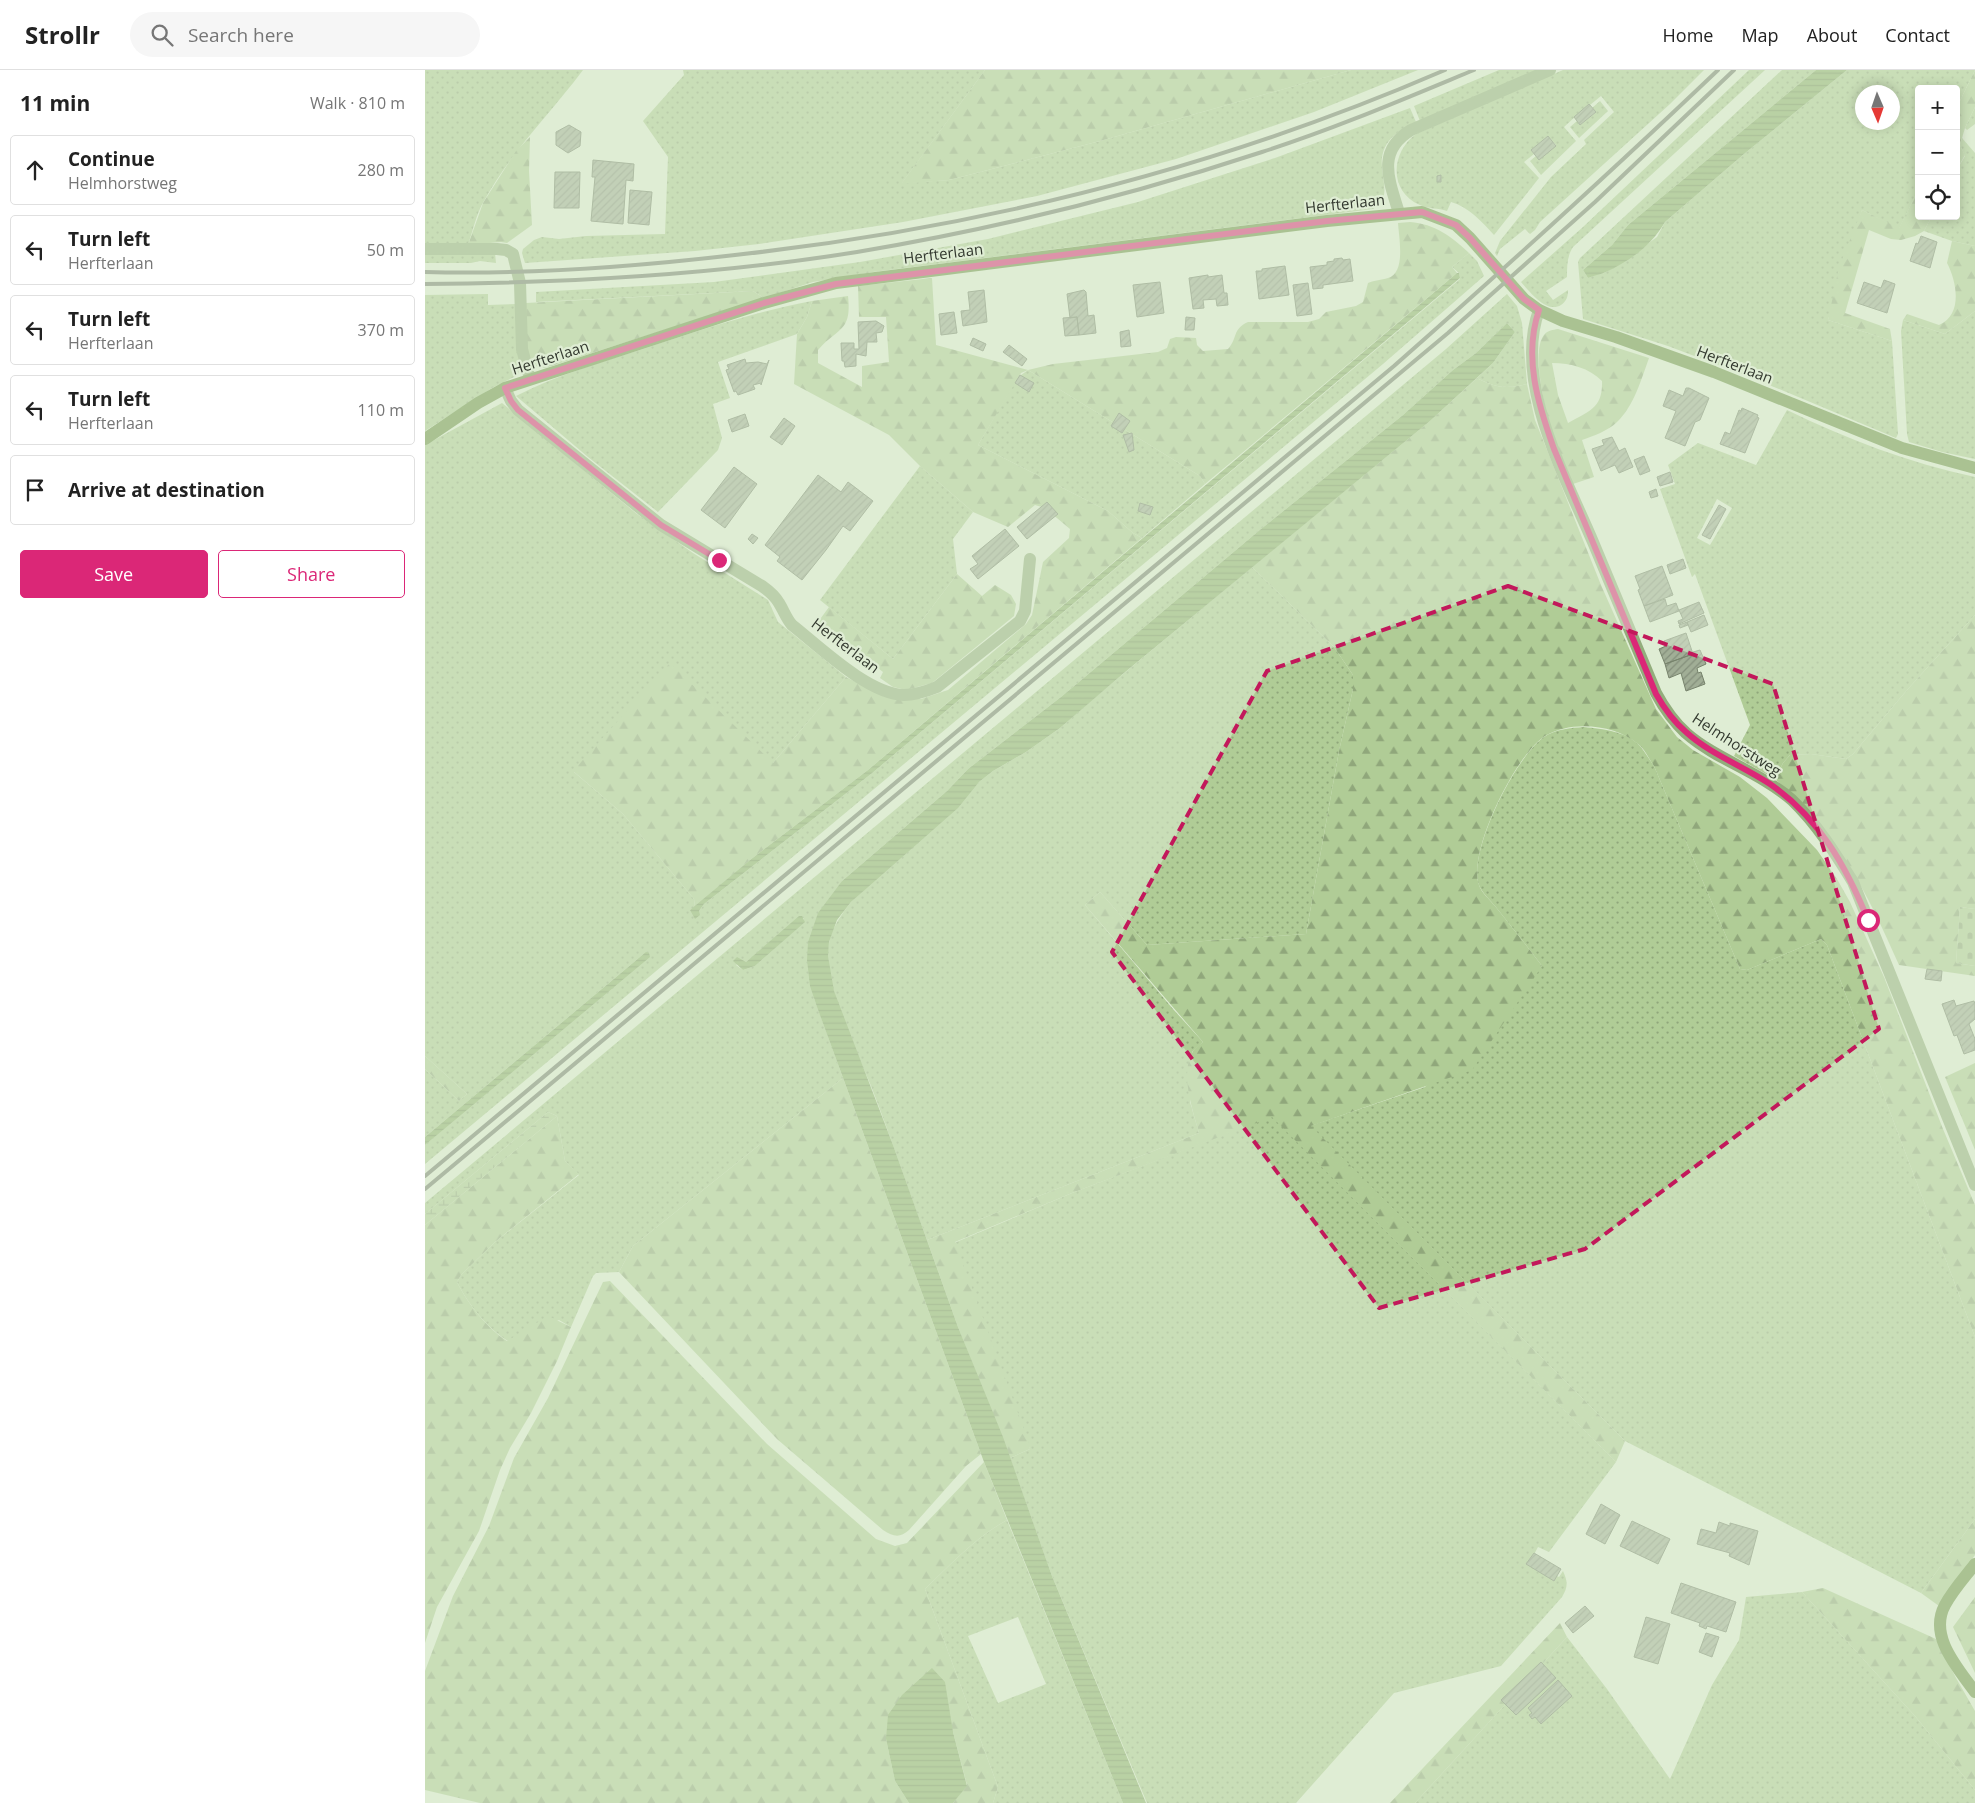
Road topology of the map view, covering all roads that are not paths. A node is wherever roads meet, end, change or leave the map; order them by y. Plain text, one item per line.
1 (1550, 70) edge
2 (1399, 213) junction
3 (425, 249) edge
4 (1539, 310) junction
5 (530, 379) junction
6 (505, 388) junction
7 (425, 439) edge
8 (1975, 468) edge
9 (1030, 559) dead end
10 (1975, 1184) edge
11 (1975, 1564) edge
12 (1975, 1692) edge

1 - 2 street, Herfterlaan
2 - 4 street, Herfterlaan
2 - 5 street, Herfterlaan
3 - 5 street
4 - 8 street, Herfterlaan
4 - 10 street, Helmhorstweg
5 - 6 street, Herfterlaan
6 - 7 street, Herfterlaan
6 - 9 street, Herfterlaan
11 - 12 street

